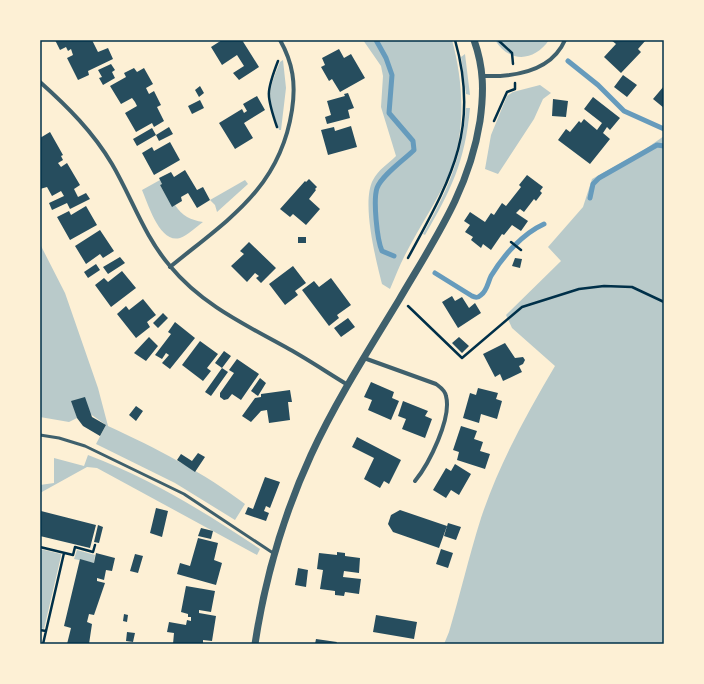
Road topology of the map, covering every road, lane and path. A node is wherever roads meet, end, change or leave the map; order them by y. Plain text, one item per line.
1 (280, 40) edge
2 (455, 40) edge
3 (474, 40) edge
4 (498, 40) edge
5 (565, 40) edge
6 (284, 48) junction
7 (514, 75) junction
8 (483, 76) junction
9 (40, 82) edge
10 (491, 127) dead end
11 (286, 140) junction
12 (511, 242) dead end
13 (521, 250) dead end
14 (405, 264) dead end
15 (170, 267) junction
16 (399, 299) junction
17 (664, 302) edge
18 (364, 358) junction
19 (348, 385) junction
20 (40, 435) edge
21 (415, 481) dead end
22 (95, 545) dead end
23 (40, 547) edge
24 (64, 553) junction
25 (273, 553) junction
26 (40, 630) edge
27 (46, 631) junction
28 (43, 644) edge
29 (255, 644) edge

1 - 6 street
2 - 14 path
3 - 8 street
4 - 7 path
5 - 7 street
6 - 11 street
6 - 11 path
7 - 8 street
7 - 10 path
8 - 16 street
9 - 15 street
11 - 15 street
12 - 13 path
15 - 19 street
16 - 17 path
16 - 18 street
18 - 19 street
18 - 21 street
19 - 25 street
20 - 25 lane
22 - 24 path
23 - 24 path
24 - 27 path
25 - 29 street
26 - 27 path
27 - 28 path

